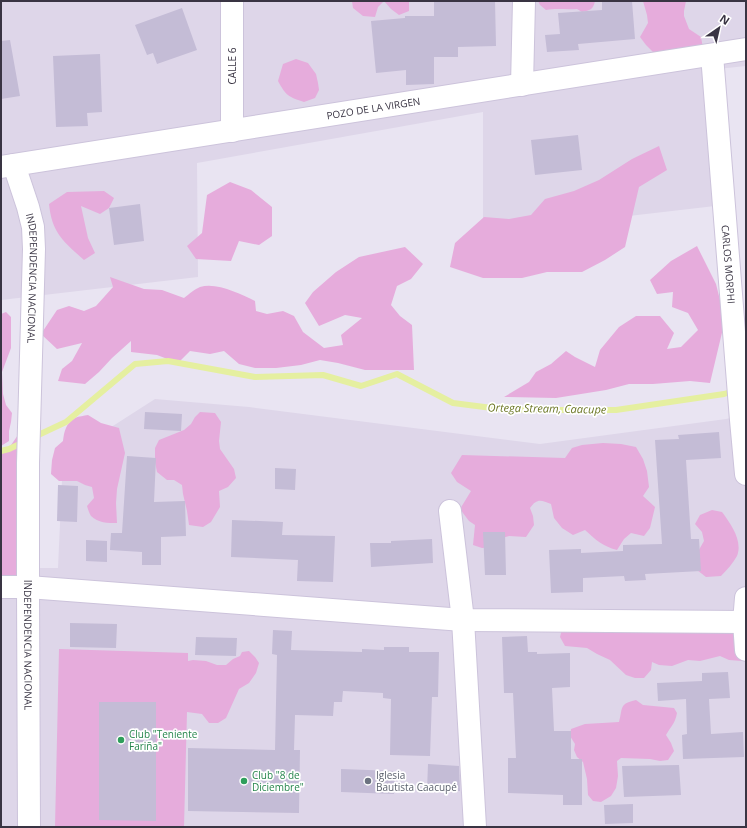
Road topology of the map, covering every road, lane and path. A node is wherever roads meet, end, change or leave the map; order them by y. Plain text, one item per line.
1 (232, 1) edge
2 (524, 1) edge
3 (746, 49) edge
4 (712, 55) junction
5 (522, 85) junction
6 (232, 131) junction
7 (7, 166) edge
8 (746, 474) edge
9 (450, 511) dead end
10 (1, 587) edge
11 (28, 587) junction
12 (746, 598) edge
13 (463, 620) junction
14 (744, 622) junction
15 (746, 650) edge
16 (29, 827) edge
17 (475, 827) edge

1 - 6 street, CALLE 6
2 - 5 street
3 - 4 street, POZO DE LA VIRGEN
4 - 5 street, POZO DE LA VIRGEN
4 - 8 street, CARLOS MORPHI
5 - 6 street, POZO DE LA VIRGEN
6 - 7 street, POZO DE LA VIRGEN
7 - 11 street, INDEPENDENCIA NACIONAL
9 - 13 street
10 - 11 street
11 - 13 street
11 - 16 street, INDEPENDENCIA NACIONAL
12 - 14 street
13 - 14 street
13 - 17 street
14 - 15 street

